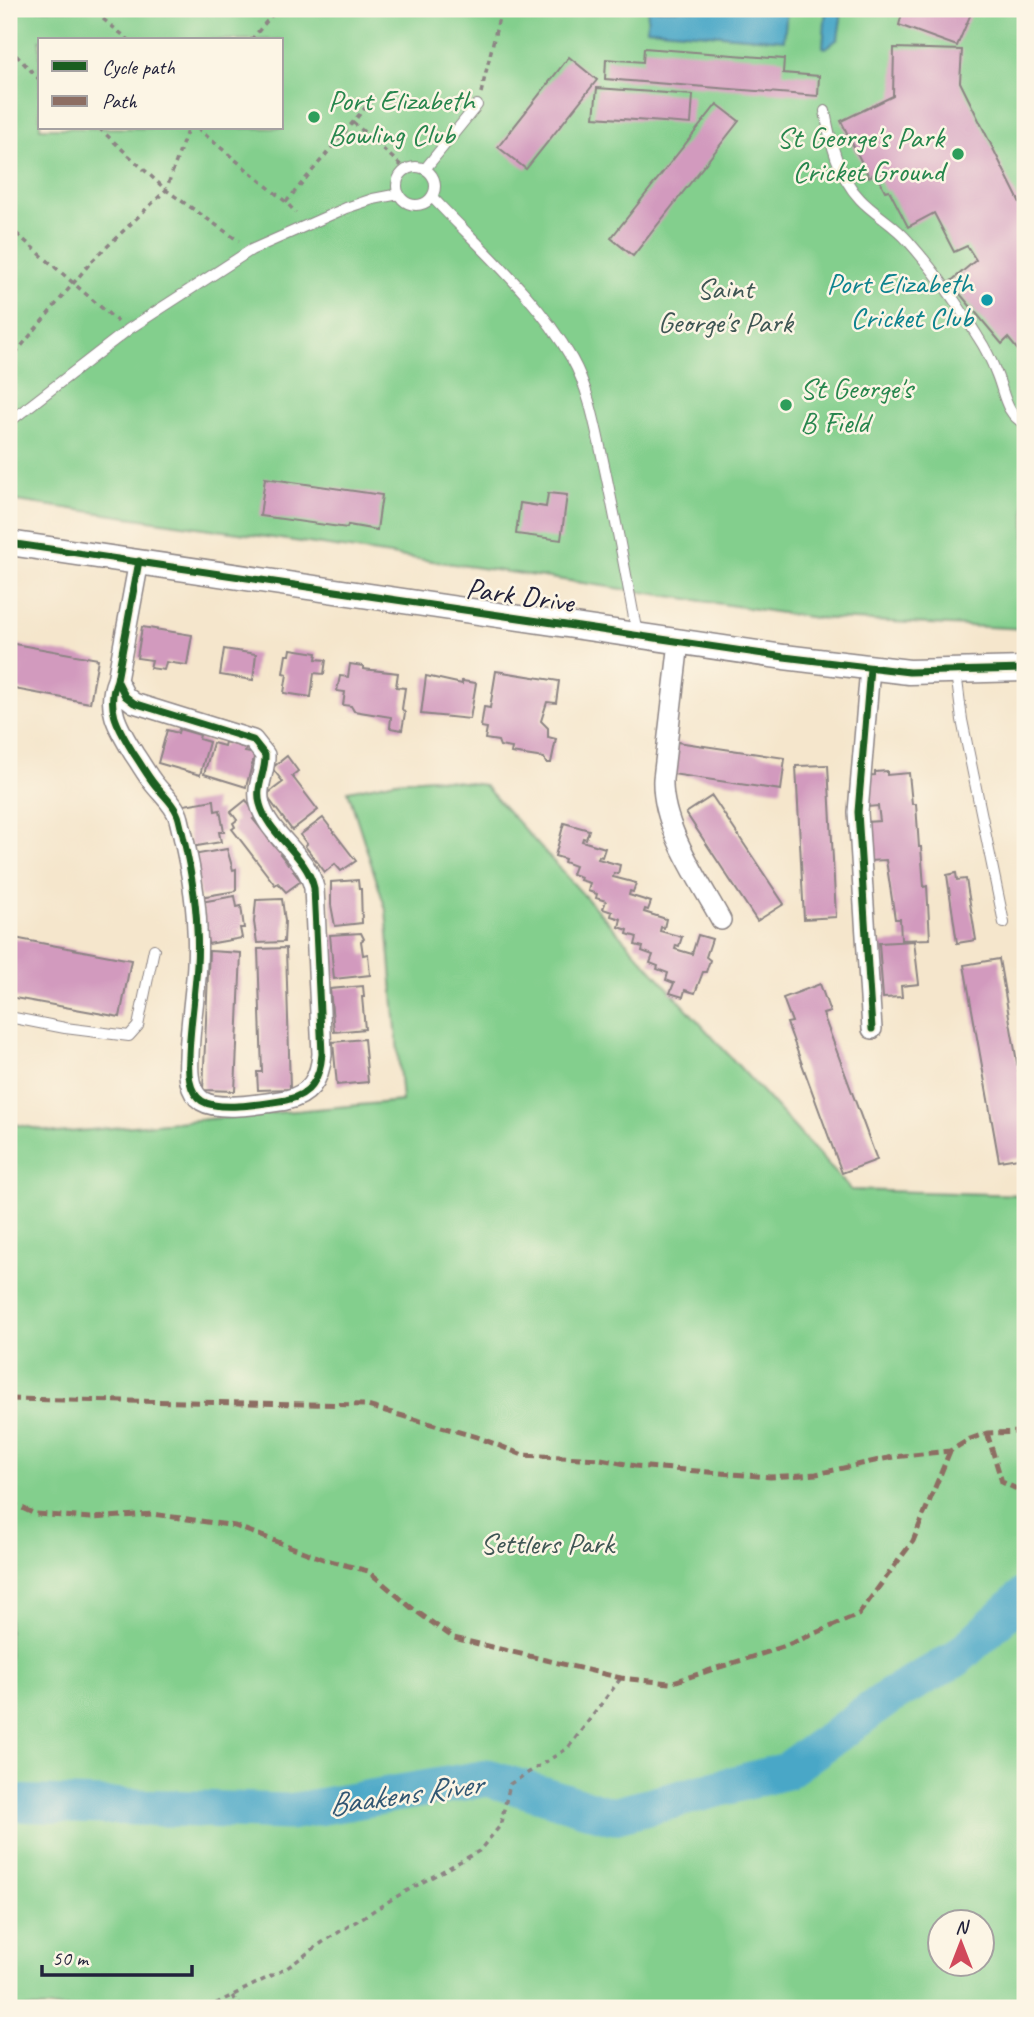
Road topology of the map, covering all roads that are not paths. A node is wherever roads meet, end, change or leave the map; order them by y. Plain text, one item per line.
1 (478, 105) road end
2 (825, 111) dead end
3 (425, 169) junction
4 (399, 194) junction
5 (432, 197) junction
6 (9, 422) edge
7 (1025, 424) edge
8 (9, 543) edge
9 (139, 561) junction
10 (637, 635) junction
11 (679, 642) junction
12 (870, 667) junction
13 (1025, 669) edge
14 (956, 671) junction
15 (117, 680) junction
16 (721, 920) dead end
17 (1004, 923) dead end
18 (154, 949) dead end
19 (9, 1017) edge
20 (872, 1029) dead end

1 - 3 lane
2 - 7 lane
3 - 4 lane
3 - 5 lane
4 - 5 lane
4 - 6 lane
5 - 10 lane
8 - 9 street, Park Drive
9 - 10 street, Park Drive
9 - 15 street
10 - 11 street, Park Drive
11 - 12 street, Park Drive
11 - 16 street
12 - 14 street, Park Drive
12 - 20 street
13 - 14 street, Park Drive
14 - 17 lane
15 - 15 street
18 - 19 lane

